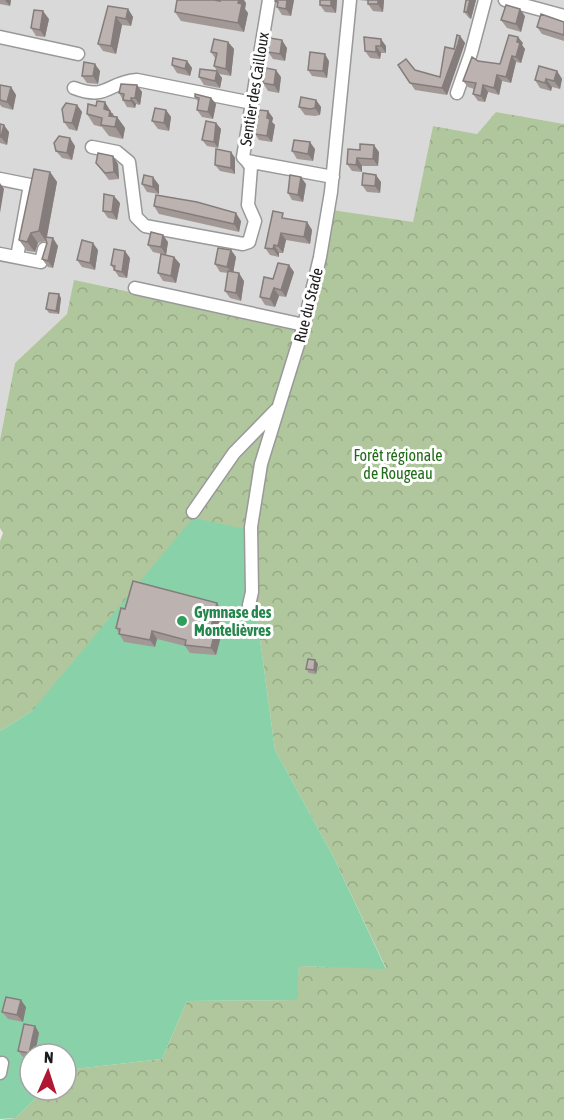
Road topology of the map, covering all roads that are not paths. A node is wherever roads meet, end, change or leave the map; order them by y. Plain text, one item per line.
1 (269, 0) edge
2 (350, 0) edge
3 (485, 0) edge
4 (505, 0) edge
5 (564, 16) edge
6 (0, 36) edge
7 (78, 54) dead end
8 (74, 88) dead end
9 (457, 93) dead end
10 (252, 104) junction
11 (92, 147) dead end
12 (247, 161) junction
13 (333, 177) junction
14 (0, 179) edge
15 (44, 249) edge
16 (0, 254) edge
17 (17, 257) junction
18 (135, 288) dead end
19 (304, 325) junction
20 (279, 406) junction
21 (193, 512) dead end
22 (249, 605) dead end

1 - 10 street, Sentier des Cailloux
2 - 13 street, Rue du Stade
3 - 9 street
4 - 5 street
6 - 7 street
8 - 10 street
10 - 12 street, Sentier des Cailloux
11 - 12 street
12 - 13 street, Sentier des Cailloux
13 - 19 street, Rue du Stade
14 - 17 street
15 - 17 street
16 - 17 street
18 - 19 street
19 - 20 street, Rue du Stade
20 - 21 street
20 - 22 street, Rue du Stade

